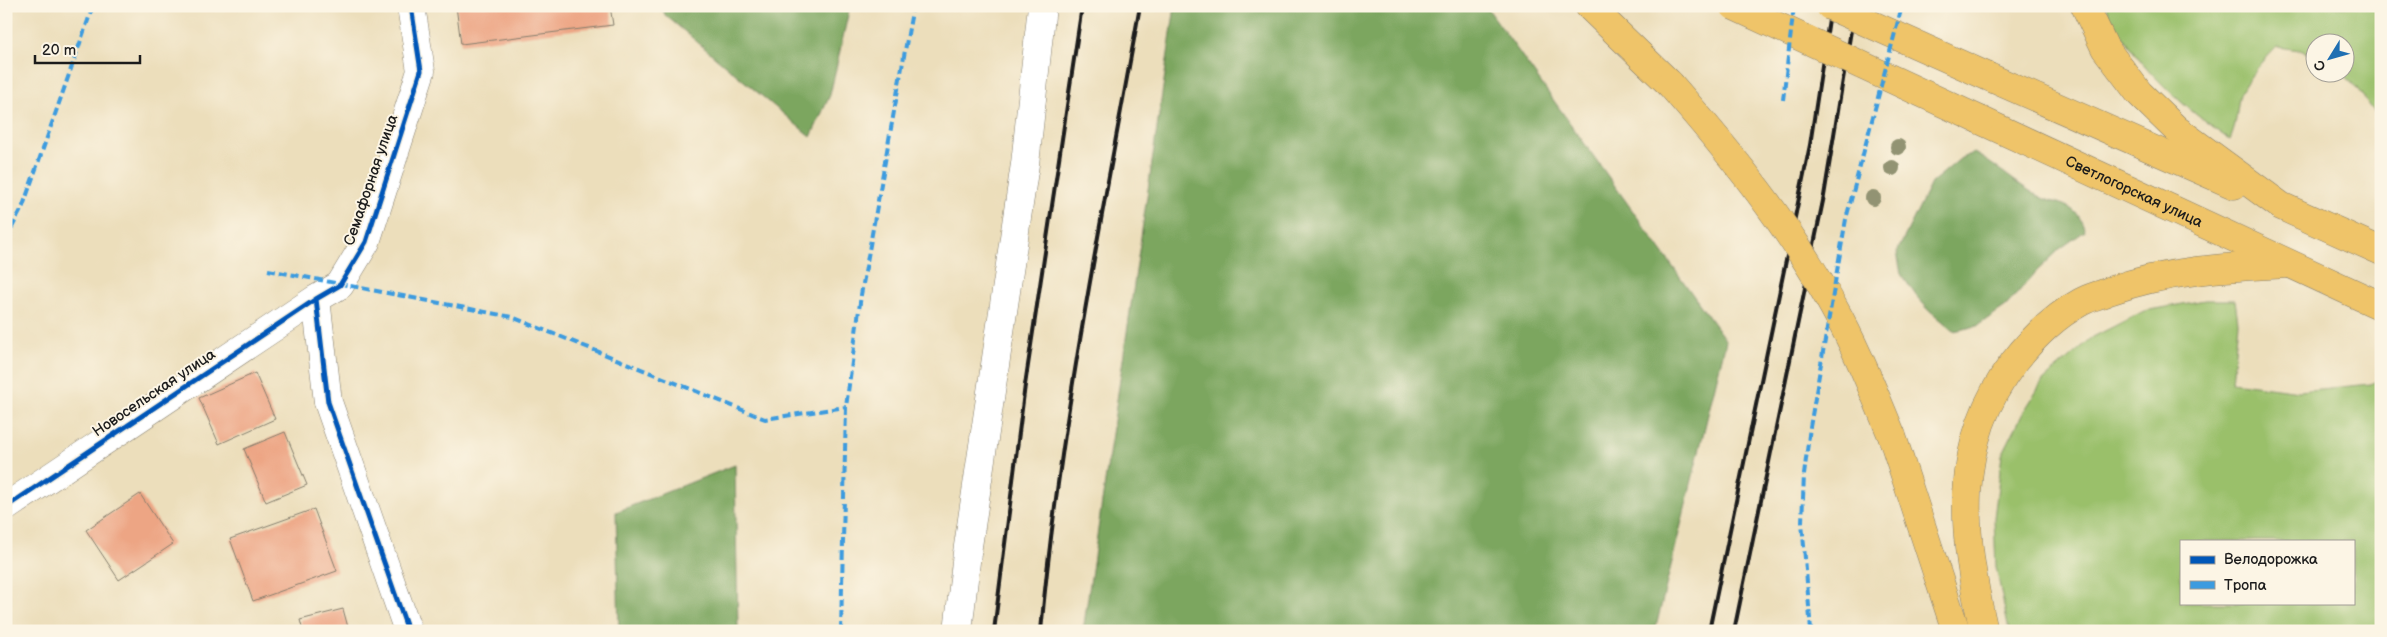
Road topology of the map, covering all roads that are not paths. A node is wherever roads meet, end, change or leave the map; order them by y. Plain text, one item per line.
1 (411, 6) edge
2 (1042, 6) edge
3 (1589, 6) edge
4 (1734, 6) edge
5 (1830, 6) edge
6 (2085, 6) edge
7 (2281, 206) junction
8 (2381, 251) edge
9 (2288, 264) junction
10 (316, 299) junction
11 (2381, 306) edge
12 (6, 507) edge
13 (408, 631) edge
14 (958, 631) edge
15 (1956, 631) edge
16 (1984, 631) edge

1 - 10 street, Семафорная улица
2 - 14 street
3 - 15 main road, bridge
4 - 9 main road, Светлогорская улица, bridge
5 - 7 main road, bridge
6 - 7 main road
7 - 8 main road
9 - 11 main road, Светлогорская улица
9 - 16 main road
10 - 12 street, Новосельская улица
10 - 13 street

